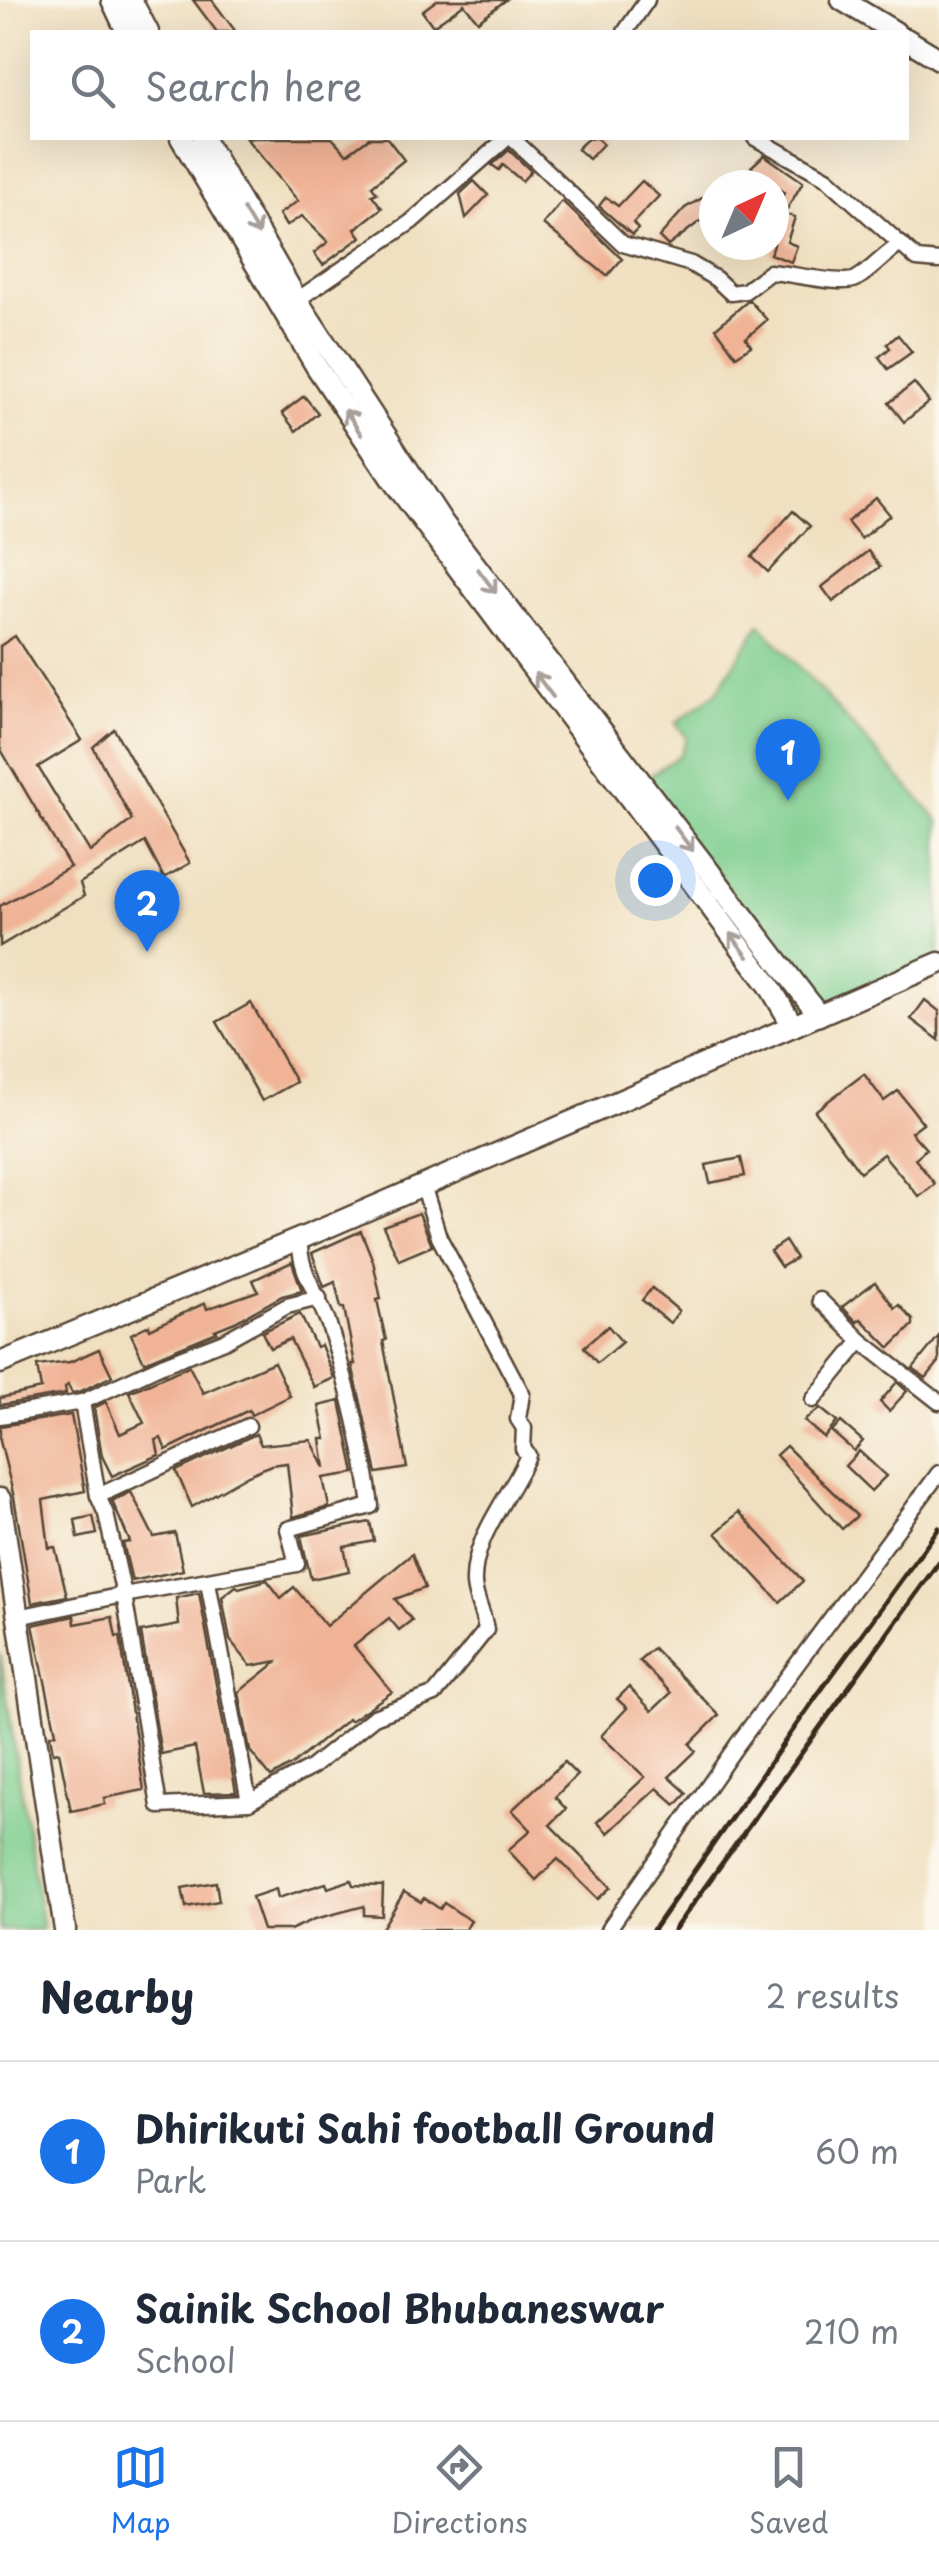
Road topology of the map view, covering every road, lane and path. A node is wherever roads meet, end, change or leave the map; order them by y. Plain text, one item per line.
1 (112, 0) edge
2 (132, 0) edge
3 (647, 0) edge
4 (842, 0) edge
5 (126, 30) edge
6 (147, 30) edge
7 (626, 30) edge
8 (892, 30) edge
9 (909, 42) edge
10 (939, 59) edge
11 (182, 140) edge
12 (204, 140) edge
13 (507, 140) edge
14 (511, 140) edge
15 (760, 140) edge
16 (901, 244) junction
17 (939, 260) edge
18 (297, 300) junction
19 (939, 963) edge
20 (819, 1015) junction
21 (793, 1026) junction
22 (423, 1185) junction
23 (300, 1239) junction
24 (319, 1298) junction
25 (820, 1300) dead end
26 (861, 1342) junction
27 (0, 1362) edge
28 (813, 1400) dead end
29 (82, 1402) junction
30 (939, 1402) edge
31 (0, 1416) edge
32 (248, 1426) dead end
33 (939, 1473) edge
34 (98, 1496) junction
35 (0, 1499) edge
36 (208, 1582) junction
37 (124, 1595) junction
38 (18, 1617) junction
39 (249, 1802) junction
40 (65, 1930) edge
41 (608, 1930) edge

1 - 5 street
2 - 6 street
3 - 7 street
4 - 8 street
9 - 10 street
21 -> 11 street
12 -> 18 street
13 - 18 street
14 - 16 street
15 - 16 street
16 - 17 street
18 -> 20 street
19 - 20 street
20 - 21 street
21 - 22 street
22 - 23 street
22 - 39 street
23 - 24 street
23 - 27 street
24 - 29 street
24 - 36 street
25 - 26 street
26 - 28 street
26 - 30 street
29 - 31 street
29 - 34 street
32 - 34 street
33 - 41 street
34 - 37 street
35 - 38 street
36 - 37 street
36 - 39 street
37 - 38 street
37 - 39 street
38 - 40 street

